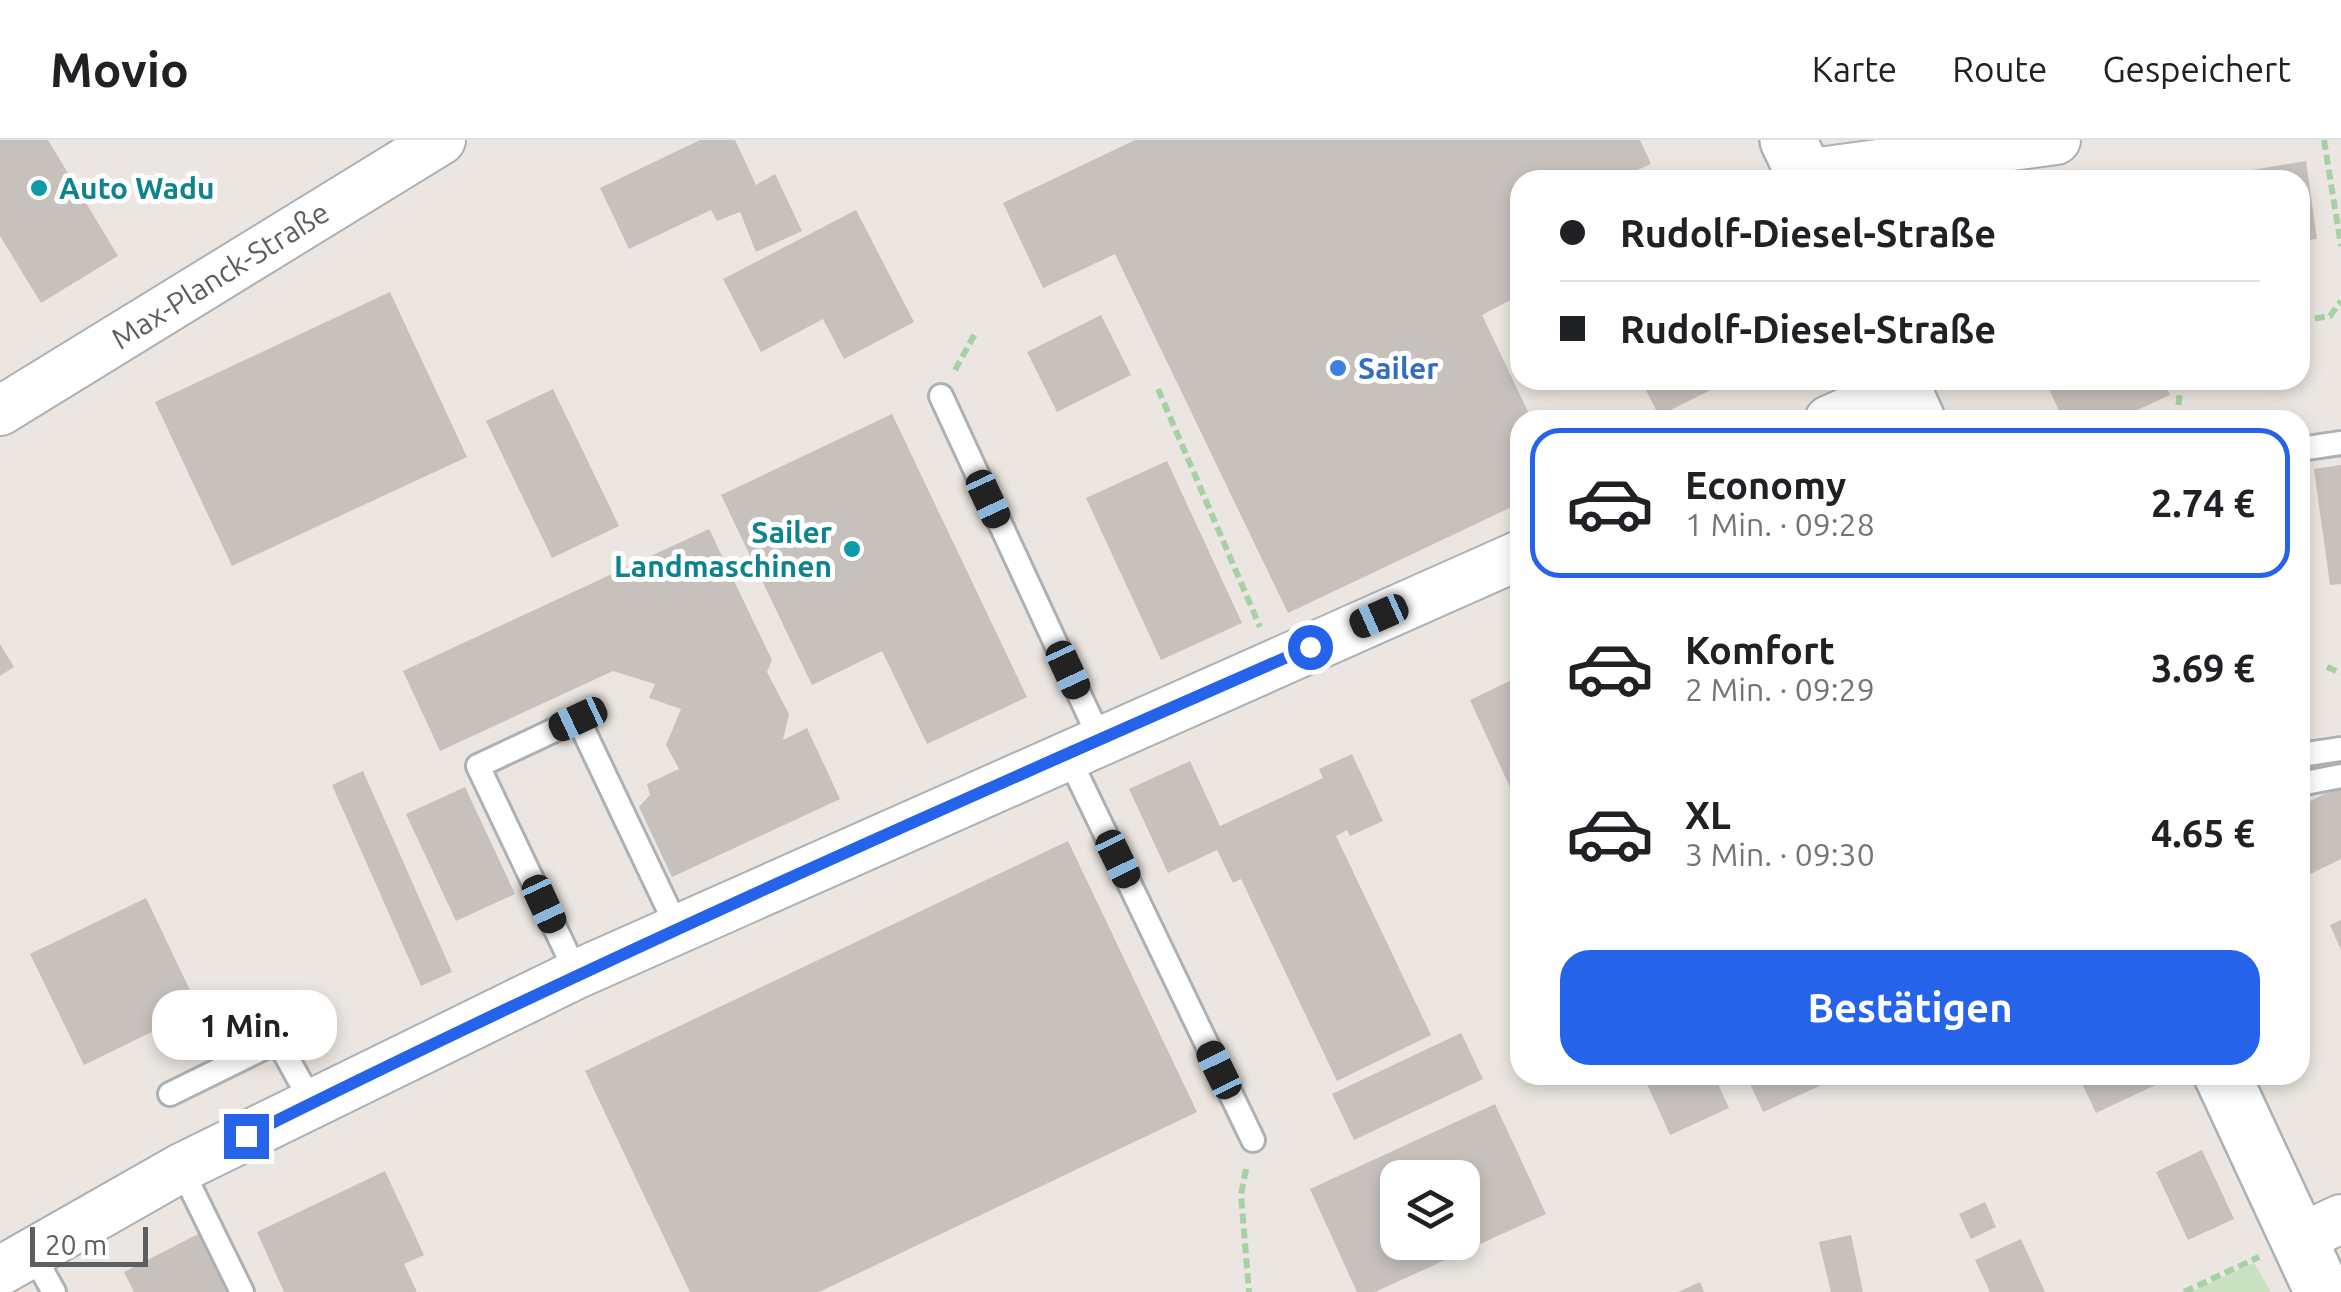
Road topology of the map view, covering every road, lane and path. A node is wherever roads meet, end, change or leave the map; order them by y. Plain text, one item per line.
1 (441, 140) edge
2 (2056, 140) edge
3 (2324, 140) edge
4 (1800, 165) edge
5 (2341, 246) edge
6 (2341, 301) edge
7 (2310, 319) edge
8 (976, 332) dead end
9 (1158, 389) dead end
10 (941, 396) joint
11 (1906, 396) edge
12 (1860, 410) edge
13 (0, 411) edge
14 (2341, 443) edge
15 (2310, 448) edge
16 (1510, 569) edge
17 (1275, 662) junction
18 (2327, 668) dead end
19 (2341, 673) edge
20 (1084, 746) junction
21 (2341, 749) edge
22 (2310, 753) edge
23 (2341, 776) edge
24 (2310, 782) edge
25 (677, 927) junction
26 (576, 974) junction
27 (2228, 1085) edge
28 (170, 1094) dead end
29 (312, 1103) junction
30 (1253, 1140) joint
31 (181, 1168) junction
32 (2320, 1229) edge
33 (28, 1272) edge
34 (242, 1292) edge
35 (1249, 1292) edge
36 (2184, 1292) edge
37 (2322, 1292) edge

1 - 13 street, Max-Planck-Straße
2 - 4 street
3 - 5 path
6 - 7 path
8 - 10 path
9 - 17 path
10 - 20 lane
11 - 12 street
14 - 15 lane
16 - 17 street
17 - 20 street
18 - 19 path
20 - 25 street
20 - 30 lane
21 - 22 lane
23 - 24 lane
25 - 26 street
25 - 26 lane
26 - 29 street
27 - 32 street
28 - 29 lane
29 - 31 street
30 - 35 path
31 - 33 street
31 - 34 lane
32 - 36 path
32 - 37 street

